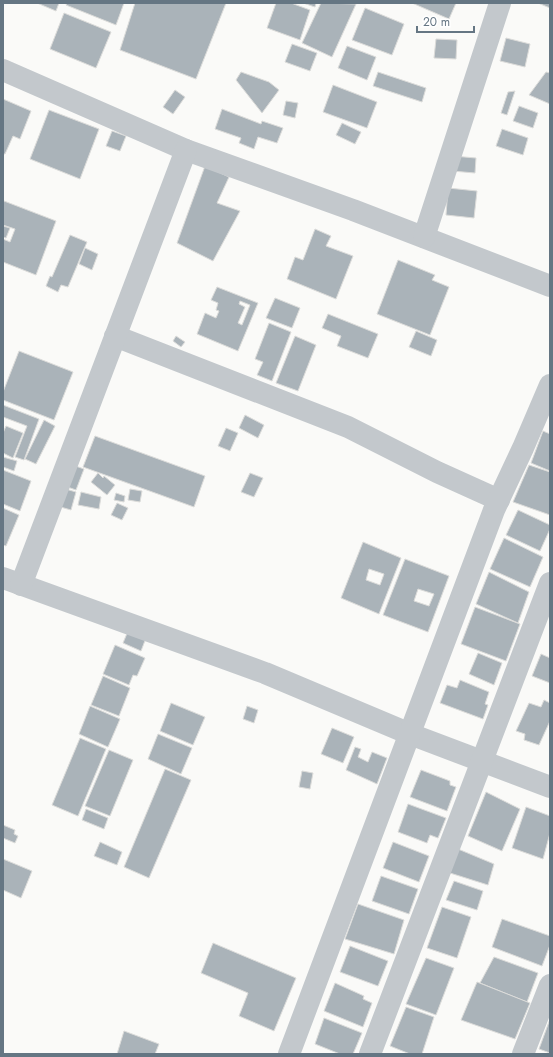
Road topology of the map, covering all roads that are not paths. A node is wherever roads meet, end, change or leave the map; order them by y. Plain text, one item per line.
1 (500, 3) edge
2 (3, 70) edge
3 (186, 150) junction
4 (424, 237) junction
5 (550, 286) edge
6 (115, 336) junction
7 (550, 385) edge
8 (499, 500) junction
9 (12, 581) edge
10 (550, 583) edge
11 (410, 734) junction
12 (482, 761) junction
13 (550, 787) edge
14 (550, 985) edge
15 (289, 1054) edge
16 (370, 1054) edge
17 (522, 1054) edge

1 - 4 street
2 - 3 street
3 - 4 street
3 - 6 street
4 - 5 street
6 - 8 street
6 - 9 street
7 - 8 street
8 - 11 street
9 - 11 street
10 - 12 street
11 - 12 street
11 - 15 street
12 - 13 street
12 - 16 street
14 - 17 street

